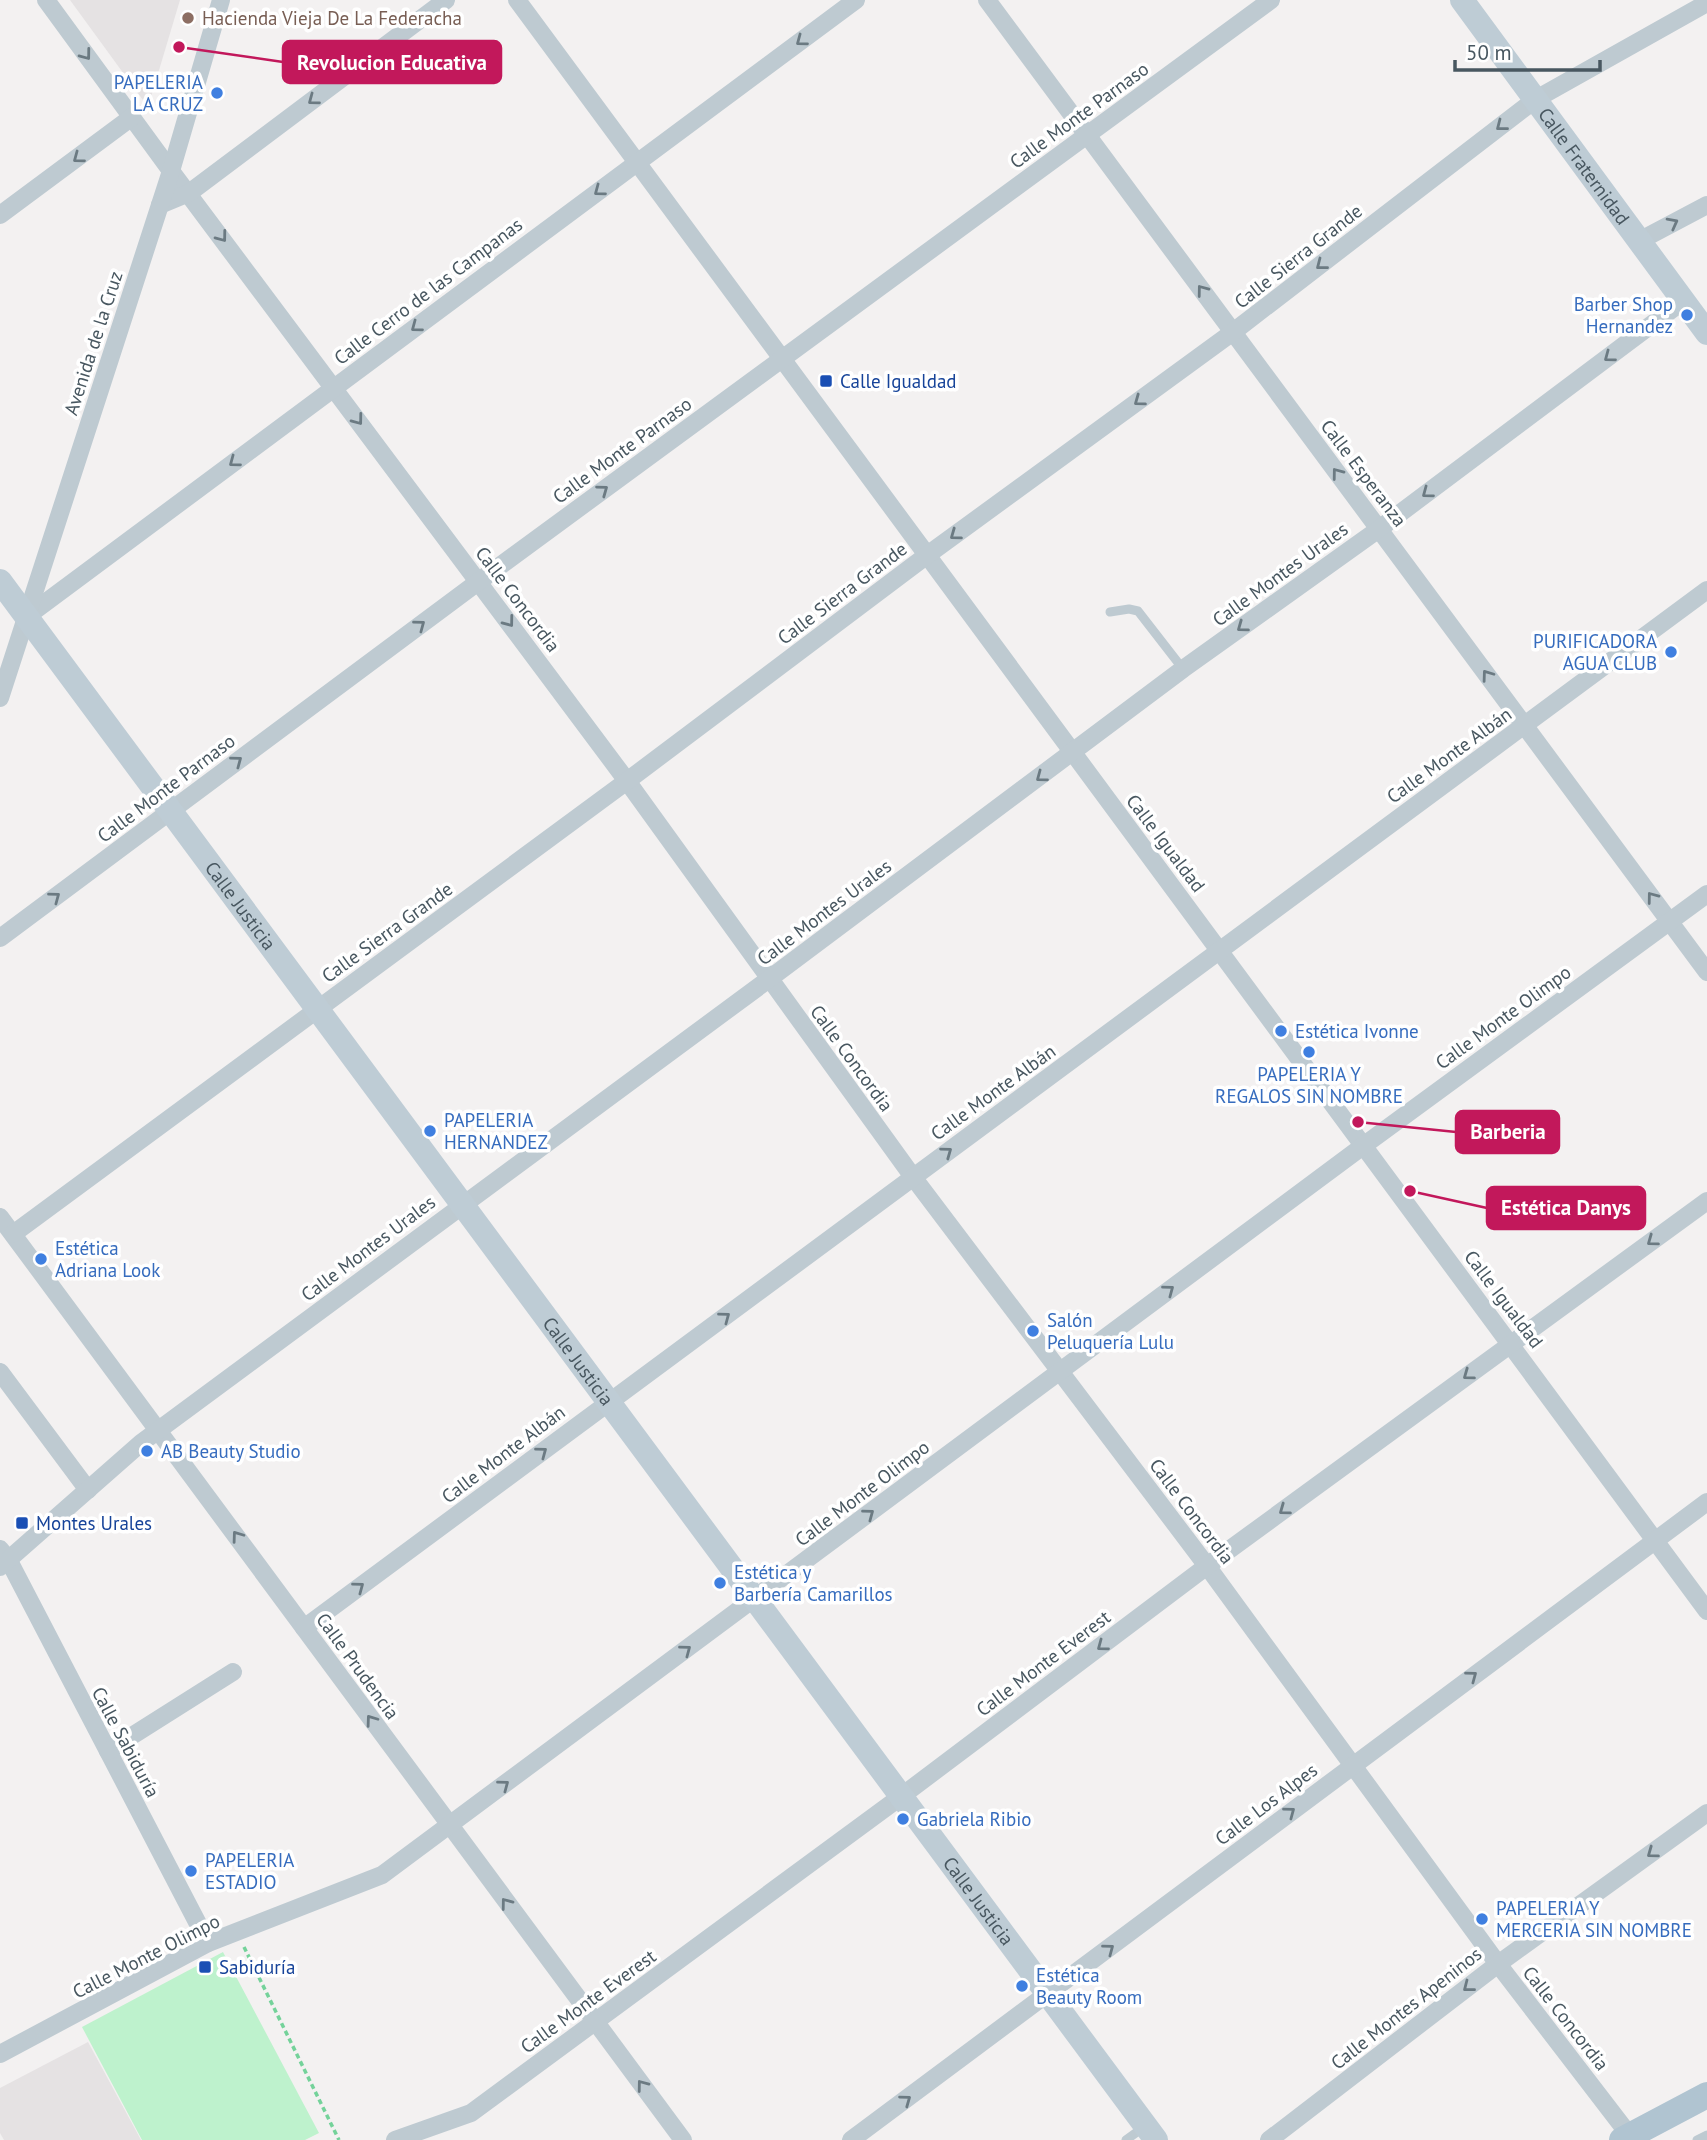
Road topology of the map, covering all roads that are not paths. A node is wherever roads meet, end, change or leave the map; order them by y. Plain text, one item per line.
1 (46, 0) edge
2 (221, 0) edge
3 (446, 0) edge
4 (517, 0) edge
5 (856, 0) edge
6 (987, 0) edge
7 (1271, 0) edge
8 (1462, 0) edge
9 (1707, 3) edge
10 (1536, 99) junction
11 (132, 117) junction
12 (1087, 135) junction
13 (636, 163) junction
14 (171, 171) junction
15 (189, 193) junction
16 (160, 205) junction
17 (1707, 205) edge
18 (0, 215) edge
19 (1639, 241) junction
20 (1683, 301) junction
21 (1233, 332) junction
22 (1707, 333) edge
23 (781, 359) junction
24 (334, 388) junction
25 (1379, 528) junction
26 (926, 556) junction
27 (0, 582) edge
28 (478, 582) junction
29 (1707, 590) edge
30 (1110, 612) dead end
31 (26, 617) junction
32 (1184, 669) junction
33 (0, 698) edge
34 (1524, 725) junction
35 (1073, 754) junction
36 (627, 781) junction
37 (170, 811) junction
38 (1707, 894) edge
39 (1670, 922) junction
40 (0, 938) edge
41 (1220, 950) junction
42 (1707, 972) edge
43 (769, 979) junction
44 (318, 1009) junction
45 (1363, 1146) junction
46 (913, 1177) junction
47 (1707, 1201) edge
48 (463, 1204) junction
49 (0, 1217) edge
50 (13, 1234) junction
51 (1511, 1343) junction
52 (0, 1372) edge
53 (1060, 1372) junction
54 (610, 1402) junction
55 (159, 1430) junction
56 (88, 1490) junction
57 (1707, 1502) edge
58 (1654, 1541) junction
59 (3, 1559) edge
60 (1207, 1566) junction
61 (756, 1598) junction
62 (1707, 1611) edge
63 (304, 1628) junction
64 (233, 1672) dead end
65 (108, 1751) junction
66 (1352, 1766) junction
67 (902, 1795) junction
68 (1707, 1813) edge
69 (449, 1826) junction
70 (208, 1944) junction
71 (1498, 1964) junction
72 (1049, 1994) junction
73 (595, 2023) junction
74 (0, 2054) edge
75 (1707, 2095) edge
76 (1151, 2133) edge
77 (1707, 2135) edge
78 (1626, 2138) edge
79 (395, 2140) edge
80 (683, 2140) edge
81 (851, 2140) edge
82 (1125, 2140) edge
83 (1269, 2140) edge
84 (1697, 2140) edge

1 -> 11 street, Calle Concordia
2 - 14 street, Avenida de la Cruz
3 -> 15 street
4 - 13 street, Calle Igualdad
5 -> 13 street, Calle Cerro de las Campanas
6 - 12 street, Calle Esperanza
7 - 12 street, Calle Monte Parnaso
8 - 10 street, Calle Fraternidad
9 - 10 street, Calle Sierra Grande
10 - 19 street, Calle Fraternidad
10 -> 21 street, Calle Sierra Grande
11 - 14 street, Calle Concordia
11 -> 18 street
21 -> 12 street, Calle Esperanza
12 - 23 street, Calle Monte Parnaso
13 - 23 street, Calle Igualdad
13 -> 24 street, Calle Cerro de las Campanas
14 - 15 street, Calle Concordia
14 - 16 street, Avenida de la Cruz
15 - 16 street
15 -> 24 street, Calle Concordia
16 - 31 street, Avenida de la Cruz
19 -> 17 street
19 - 20 street, Calle Fraternidad
20 - 22 street, Calle Fraternidad
20 -> 25 street, Calle Montes Urales
25 -> 21 street, Calle Esperanza
21 -> 26 street, Calle Sierra Grande
23 - 26 street, Calle Igualdad
28 -> 23 street, Calle Monte Parnaso
24 -> 28 street, Calle Concordia
24 -> 31 street, Calle Cerro de las Campanas
25 -> 32 street, Calle Montes Urales
34 -> 25 street, Calle Esperanza
26 - 35 street, Calle Igualdad
26 - 36 street, Calle Sierra Grande
27 - 31 street, Calle Justicia
28 -> 36 street, Calle Concordia
37 -> 28 street, Calle Monte Parnaso
29 - 34 street, Calle Monte Albán
30 - 32 lane
31 - 33 street, Avenida de la Cruz
31 - 37 street, Calle Justicia
32 - 35 street, Calle Montes Urales
39 -> 34 street, Calle Esperanza
34 - 41 street, Calle Monte Albán
35 - 41 street, Calle Igualdad
35 -> 43 street, Calle Montes Urales
36 - 43 street, Calle Concordia
36 - 44 street, Calle Sierra Grande
40 -> 37 street, Calle Monte Parnaso
37 - 44 street, Calle Justicia
38 - 39 street, Calle Monte Olimpo
39 - 42 street, Calle Esperanza
39 - 45 street, Calle Monte Olimpo
41 - 45 street, Calle Igualdad
46 -> 41 street, Calle Monte Albán
43 - 46 street, Calle Concordia
43 - 48 street, Calle Montes Urales
44 - 48 street, Calle Justicia
44 - 50 street, Calle Sierra Grande
45 - 51 street, Calle Igualdad
53 -> 45 street, Calle Monte Olimpo
46 - 53 street, Calle Concordia
54 -> 46 street, Calle Monte Albán
47 -> 51 street, Calle Monte Everest
48 - 54 street, Calle Justicia
48 - 55 street, Calle Montes Urales
49 - 50 street, Calle Prudencia
50 - 55 street, Calle Prudencia
51 - 58 street, Calle Igualdad
51 -> 60 street, Calle Monte Everest
52 - 56 street
53 - 60 street, Calle Concordia
61 -> 53 street, Calle Monte Olimpo
54 - 61 street, Calle Justicia
63 -> 54 street, Calle Monte Albán
55 - 56 street, Calle Montes Urales
63 -> 55 street, Calle Prudencia
56 - 59 street, Calle Montes Urales
57 - 58 street, Calle Los Alpes
58 - 62 street, Calle Igualdad
66 -> 58 street, Calle Los Alpes
59 - 65 street, Calle Sabiduría
60 - 66 street, Calle Concordia
60 -> 67 street, Calle Monte Everest
61 - 67 street, Calle Justicia
69 -> 61 street, Calle Monte Olimpo
69 -> 63 street, Calle Prudencia
64 - 65 street
65 - 70 street, Calle Sabiduría
66 - 71 street, Calle Concordia
72 -> 66 street, Calle Los Alpes
67 - 72 street, Calle Justicia
67 - 73 street, Calle Monte Everest
68 -> 71 street, Calle Montes Apeninos
69 - 70 street, Calle Monte Olimpo
73 -> 69 street, Calle Prudencia
70 - 74 street, Calle Monte Olimpo
71 - 78 street, Calle Concordia
71 -> 83 street, Calle Montes Apeninos
72 - 76 street, Calle Justicia
81 -> 72 street, Calle Los Alpes
73 - 79 street, Calle Monte Everest
80 -> 73 street, Calle Prudencia
75 - 78 main road
76 - 82 lane
77 - 84 lane

